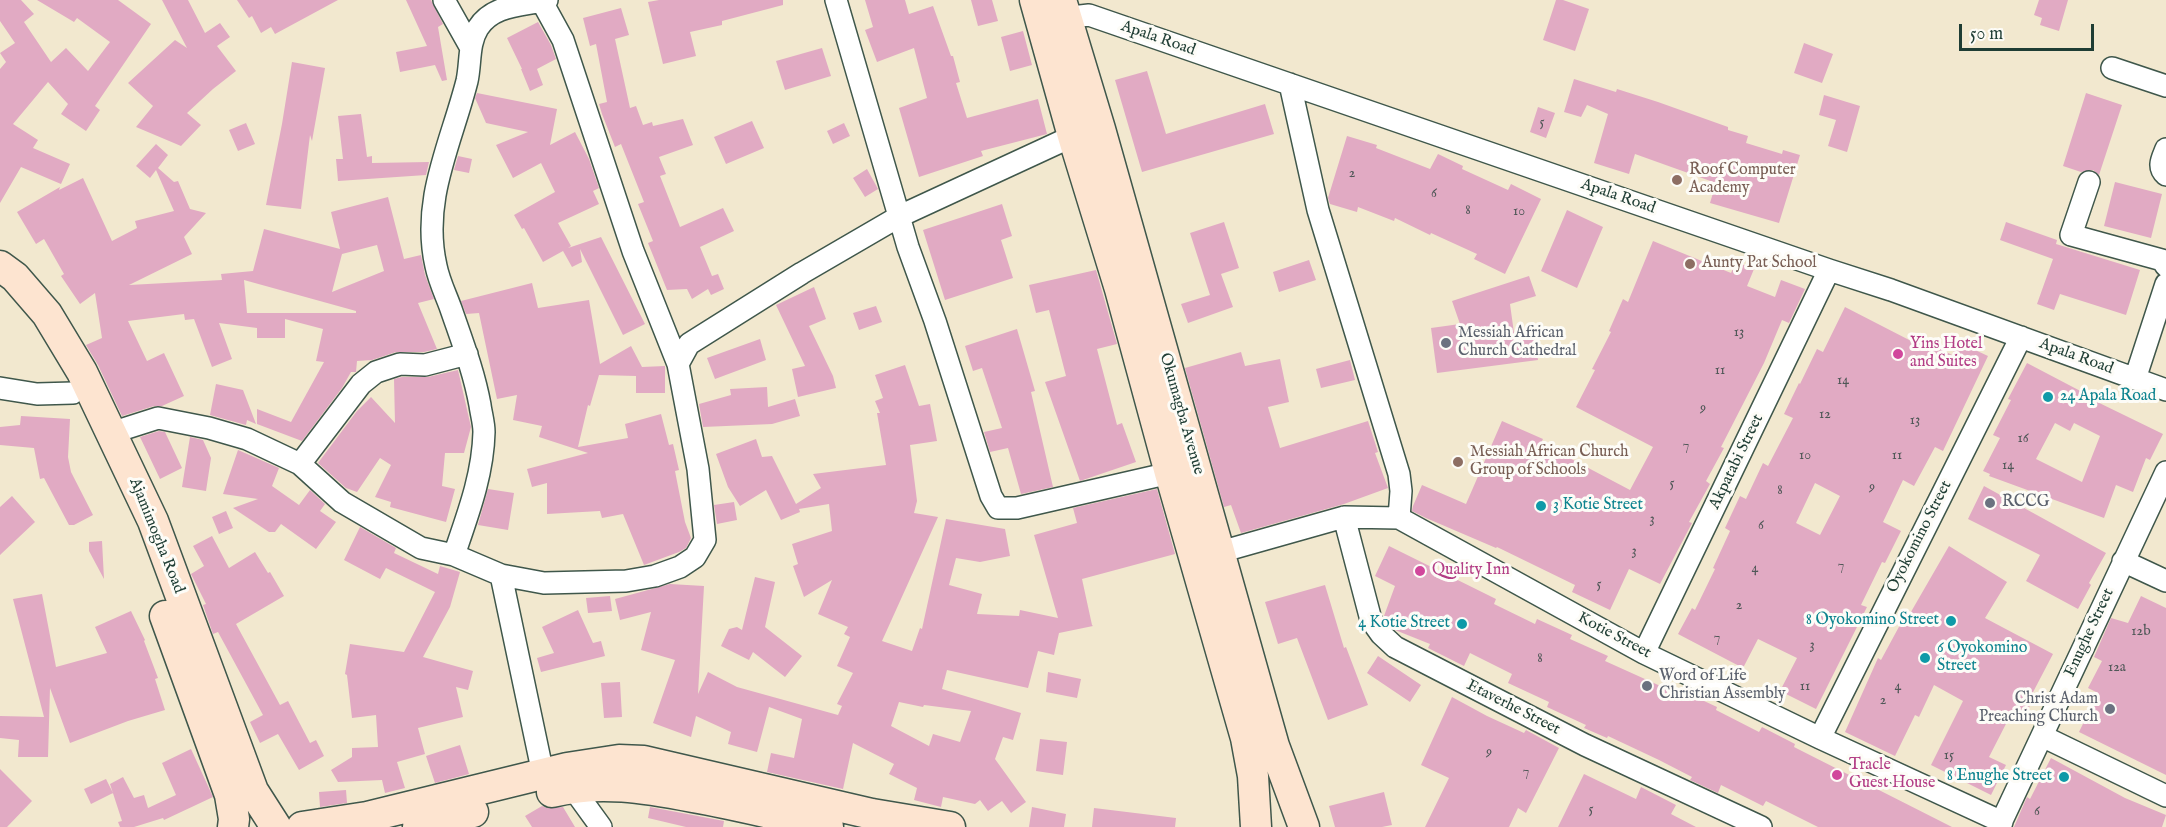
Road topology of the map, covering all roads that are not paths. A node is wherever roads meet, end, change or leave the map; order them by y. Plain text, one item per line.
1 (444, 0) edge
2 (543, 0) edge
3 (836, 0) edge
4 (1066, 9) edge
5 (471, 48) junction
6 (2112, 68) dead end
7 (1290, 84) junction
8 (2166, 86) edge
9 (1073, 136) junction
10 (2166, 149) edge
11 (2166, 175) edge
12 (2089, 182) dead end
13 (900, 216) junction
14 (0, 266) edge
15 (2166, 266) edge
16 (1829, 270) junction
17 (2166, 284) edge
18 (0, 286) edge
19 (2021, 337) junction
20 (467, 354) junction
21 (678, 363) junction
22 (2135, 378) junction
23 (0, 388) edge
24 (2166, 390) edge
25 (73, 393) junction
26 (111, 433) junction
27 (300, 464) junction
28 (2166, 472) edge
29 (1170, 473) junction
30 (1344, 518) junction
31 (1399, 518) junction
32 (1220, 552) junction
33 (454, 555) junction
34 (2123, 561) junction
35 (501, 575) junction
36 (2166, 581) edge
37 (1644, 653) junction
38 (2042, 736) junction
39 (1820, 738) junction
40 (543, 774) junction
41 (572, 787) junction
42 (2166, 796) edge
43 (2000, 825) edge
44 (233, 827) edge
45 (276, 827) edge
46 (302, 827) edge
47 (418, 827) edge
48 (601, 827) edge
49 (828, 827) edge
50 (950, 827) edge
51 (1256, 827) edge
52 (1304, 827) edge
53 (1761, 827) edge

1 - 5 street
2 - 5 street
2 - 21 street
3 - 13 street
4 - 7 street, Apala Road
4 - 9 main road, Okumagba Avenue
4 - 32 main road, Okumagba Avenue
5 - 20 street
6 - 8 street
7 - 16 street, Apala Road
7 - 31 street
9 - 13 street
9 - 29 main road, Okumagba Avenue
10 - 11 street
12 - 15 street
13 - 21 street
13 - 29 street
14 - 26 main road, Ajamimogha Road
16 - 19 street, Apala Road
16 - 37 street, Akpatabi Street
17 - 22 street
18 - 25 main road, Ajamimogha Road
19 - 22 street, Apala Road
19 - 39 street, Oyokomino Street
20 - 27 street
20 - 33 street
21 - 35 street
22 - 24 street, Apala Road
23 - 25 street
25 - 44 main road, Ajamimogha Road
26 - 27 street
26 - 45 main road, Ajamimogha Road
27 - 33 street
28 - 34 street, Enughe Street
29 - 51 main road, Okumagba Avenue
30 - 31 street, Kotie Street
30 - 32 street, Kotie Street
30 - 53 street, Etaverhe Street
31 - 37 street, Kotie Street
32 - 52 main road, Okumagba Avenue
33 - 35 street
34 - 36 street
34 - 38 street, Enughe Street
35 - 40 street
37 - 39 street, Kotie Street
38 - 42 street
38 - 43 street, Enughe Street
39 - 43 street, Kotie Street
40 - 46 main road
40 - 50 main road
41 - 47 main road
41 - 48 street
41 - 49 main road

